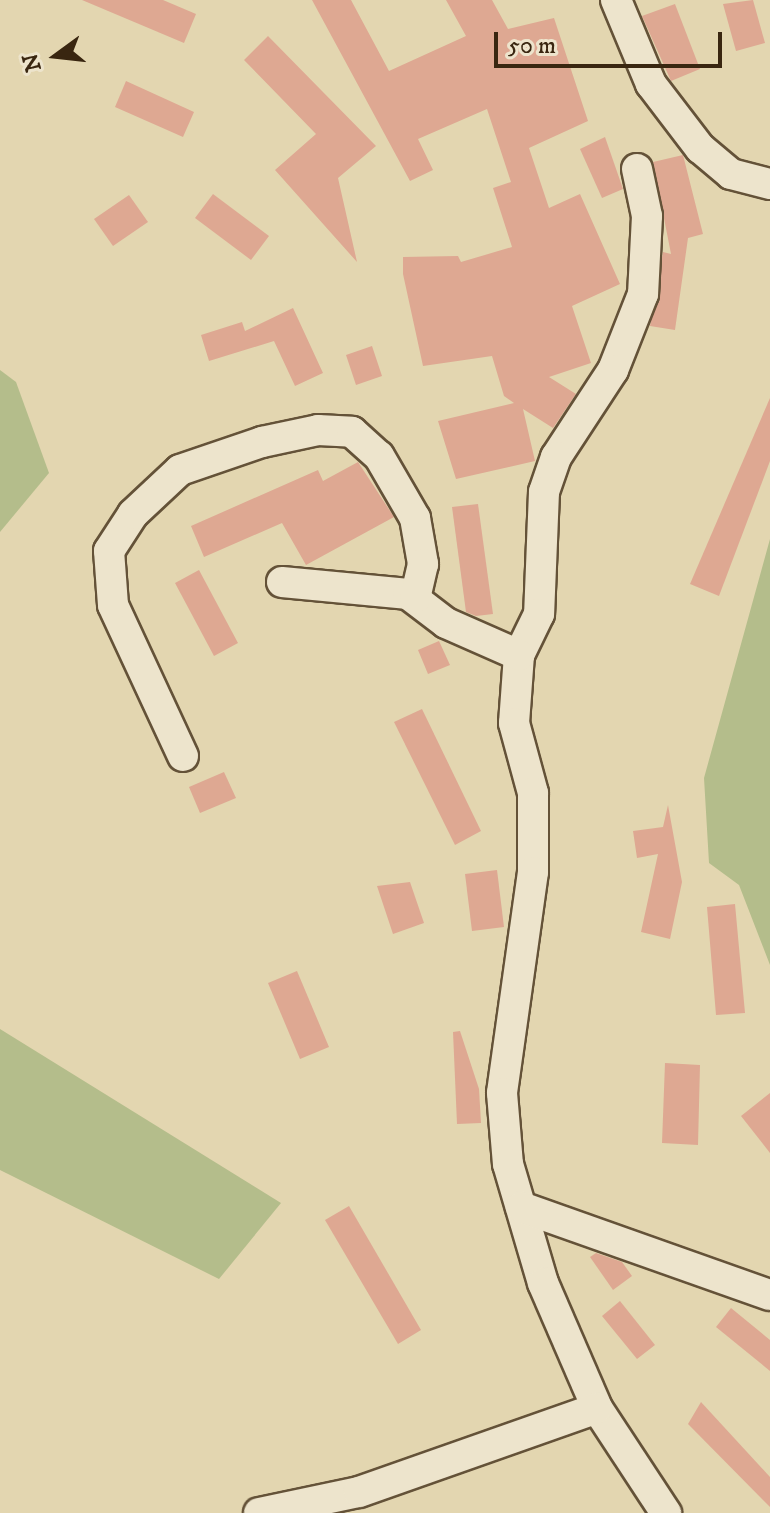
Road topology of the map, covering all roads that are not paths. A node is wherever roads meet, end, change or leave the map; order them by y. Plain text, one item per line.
1 (616, 0) edge
2 (637, 169) dead end
3 (770, 184) edge
4 (282, 582) dead end
5 (415, 598) junction
6 (519, 655) junction
7 (183, 756) dead end
8 (521, 1207) junction
9 (770, 1295) edge
10 (597, 1408) junction
11 (259, 1513) edge
12 (666, 1513) edge

1 - 3 street
2 - 6 street
4 - 5 street
5 - 6 street
5 - 7 street
6 - 8 street
8 - 9 street
8 - 10 street
10 - 11 street
10 - 12 street

